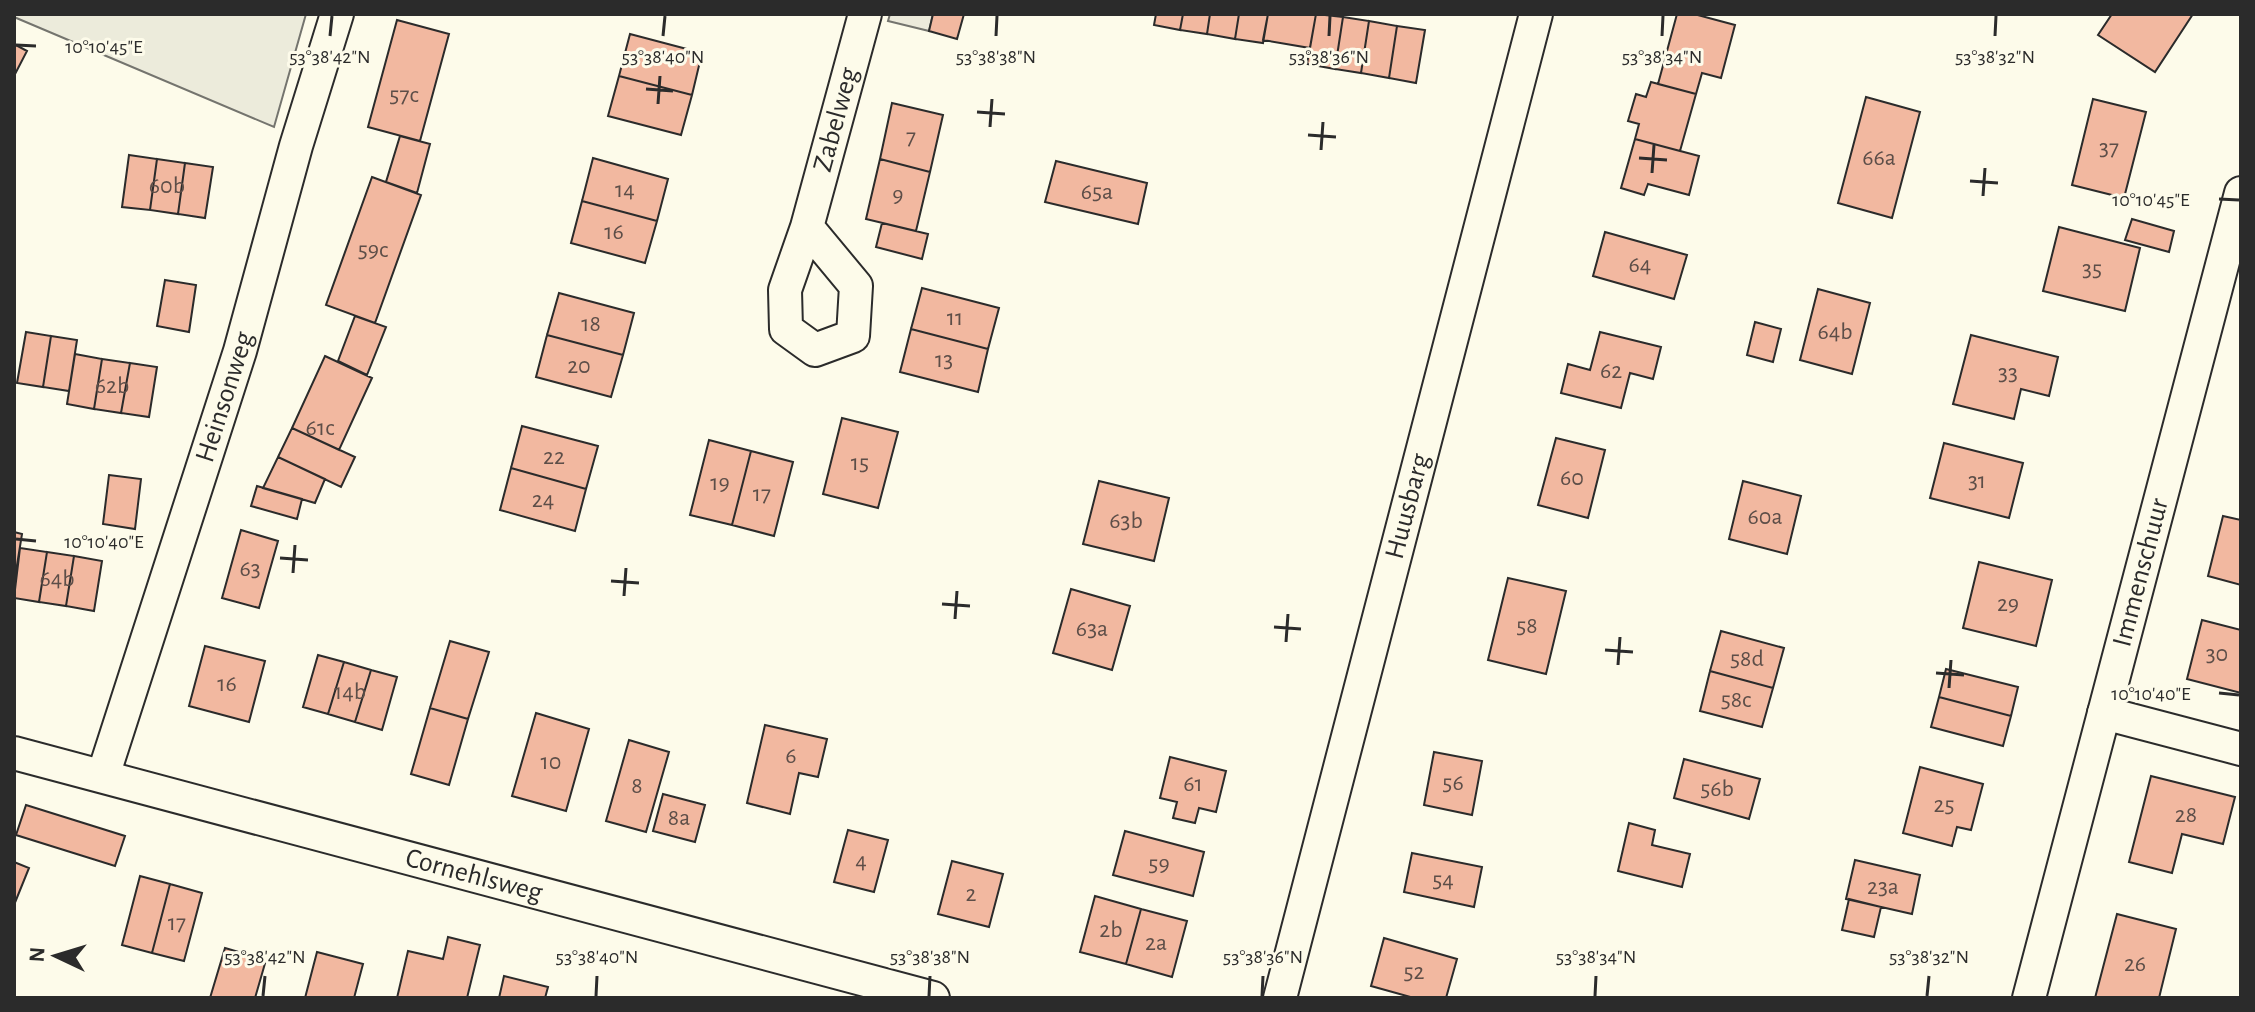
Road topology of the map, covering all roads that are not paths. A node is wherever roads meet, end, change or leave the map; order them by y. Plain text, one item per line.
1 (337, 14) edge
2 (865, 14) edge
3 (1529, 16) edge
4 (2241, 193) edge
5 (807, 227) dead end
6 (2104, 713) junction
7 (2241, 749) edge
8 (14, 753) edge
9 (103, 776) junction
10 (933, 998) edge
11 (1280, 998) edge
12 (2029, 998) edge

1 - 9 street, Heinsonweg
2 - 5 street, Zabelweg
3 - 11 street, Huusbarg
4 - 6 street, Immenschuur
6 - 7 street
6 - 12 street, Immenschuur
8 - 9 street, Cornehlsweg
9 - 10 street, Cornehlsweg

